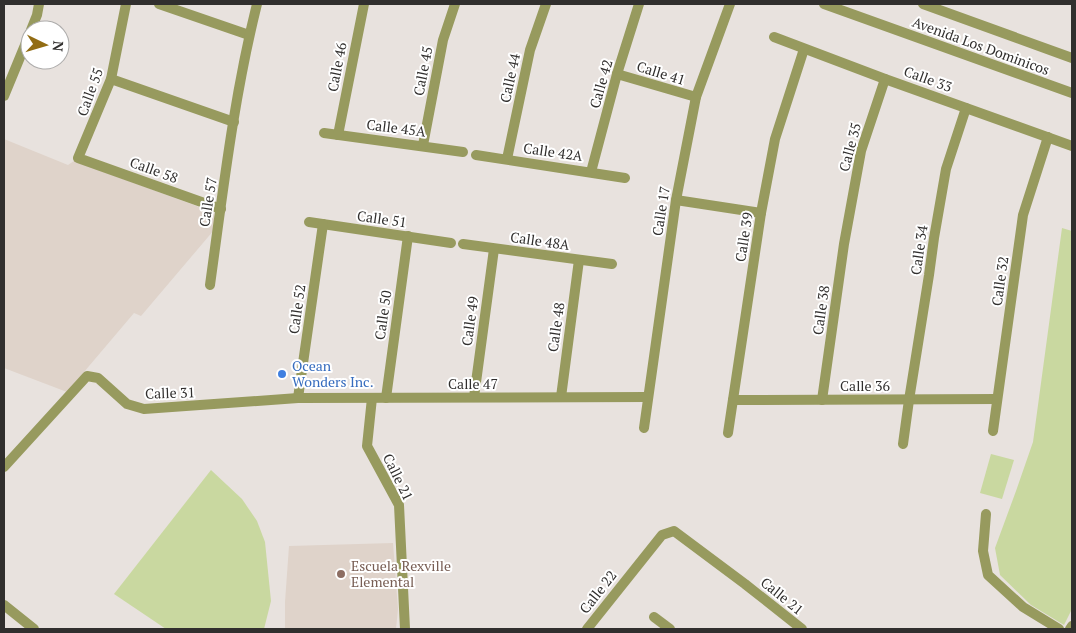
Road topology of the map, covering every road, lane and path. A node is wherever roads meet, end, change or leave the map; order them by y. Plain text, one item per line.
1 (38, 4) edge
2 (126, 4) edge
3 (159, 4) edge
4 (258, 4) edge
5 (364, 4) edge
6 (454, 4) edge
7 (546, 4) edge
8 (639, 4) edge
9 (730, 4) edge
10 (824, 4) edge
11 (923, 4) edge
12 (35, 20) edge
13 (249, 35) junction
14 (774, 37) dead end
15 (804, 49) junction
16 (20, 57) edge
17 (1072, 58) edge
18 (617, 74) junction
19 (885, 78) junction
20 (112, 79) junction
21 (5, 90) edge
22 (1072, 93) edge
23 (696, 98) junction
24 (966, 108) junction
25 (234, 122) junction
26 (324, 133) dead end
27 (338, 135) junction
28 (1048, 137) junction
29 (423, 145) junction
30 (1072, 146) edge
31 (463, 152) dead end
32 (476, 155) dead end
33 (78, 158) joint
34 (507, 159) junction
35 (591, 172) junction
36 (625, 178) dead end
37 (676, 200) junction
38 (221, 209) junction
39 (761, 213) junction
40 (309, 222) dead end
41 (323, 224) junction
42 (848, 224) joint
43 (408, 236) junction
44 (451, 243) dead end
45 (463, 244) dead end
46 (494, 248) junction
47 (579, 260) junction
48 (612, 264) dead end
49 (210, 285) dead end
50 (561, 396) junction
51 (648, 396) junction
52 (474, 397) junction
53 (298, 398) junction
54 (372, 398) junction
55 (386, 398) junction
56 (997, 399) junction
57 (733, 400) junction
58 (822, 400) junction
59 (909, 400) junction
60 (644, 428) dead end
61 (993, 431) dead end
62 (728, 434) dead end
63 (903, 444) dead end
64 (4, 467) edge
65 (986, 514) dead end
66 (632, 572) joint
67 (4, 606) edge
68 (654, 617) dead end
69 (1072, 626) edge
70 (34, 629) edge
71 (405, 629) edge
72 (587, 629) edge
73 (670, 629) edge
74 (802, 629) edge
75 (1059, 629) edge
76 (1070, 629) edge

1 - 12 street
2 - 20 street, Calle 55
3 - 13 street
4 - 13 street, Calle 57
5 - 27 street, Calle 46
6 - 29 street, Calle 45
7 - 34 street, Calle 44
8 - 18 street, Calle 42
9 - 23 street, Calle 17
10 - 22 street, Avenida Los Dominicos
11 - 17 street, Avenida Los Dominicos
13 - 25 street, Calle 57
14 - 15 street, Calle 33
15 - 19 street, Calle 33
15 - 39 street, Calle 39
16 - 21 street
18 - 23 street, Calle 41
18 - 35 street, Calle 42
19 - 24 street, Calle 33
19 - 42 street, Calle 35
20 - 25 street
20 - 33 street, Calle 55
23 - 37 street, Calle 17
24 - 28 street, Calle 33
24 - 59 street, Calle 34
25 - 38 street, Calle 57
26 - 27 street, Calle 45A
27 - 29 street, Calle 45A
28 - 30 street, Calle 33
28 - 56 street, Calle 32
29 - 31 street, Calle 45A
32 - 34 street, Calle 42A
33 - 38 street, Calle 58
34 - 35 street, Calle 42A
35 - 36 street, Calle 42A
37 - 39 street
37 - 51 street, Calle 17
38 - 49 street, Calle 57
39 - 57 street, Calle 39
40 - 41 street, Calle 51
41 - 43 street, Calle 51
41 - 53 street, Calle 52
42 - 58 street, Calle 38
43 - 44 street, Calle 51
43 - 55 street, Calle 50
45 - 46 street, Calle 48A
46 - 47 street, Calle 48A
46 - 52 street, Calle 49
47 - 48 street, Calle 48A
47 - 50 street, Calle 48
50 - 51 street, Calle 47
50 - 52 street, Calle 47
51 - 60 street, Calle 17
52 - 55 street, Calle 47
53 - 54 street, Calle 47
53 - 64 street, Calle 31
54 - 55 street, Calle 47
54 - 71 street, Calle 21
56 - 59 street, Calle 36
56 - 61 street, Calle 32
57 - 58 street, Calle 36
57 - 62 street, Calle 39
58 - 59 street, Calle 36
59 - 63 street, Calle 34
65 - 75 street
66 - 72 street, Calle 22
66 - 74 street, Calle 21
67 - 70 street
68 - 73 street
69 - 76 street

